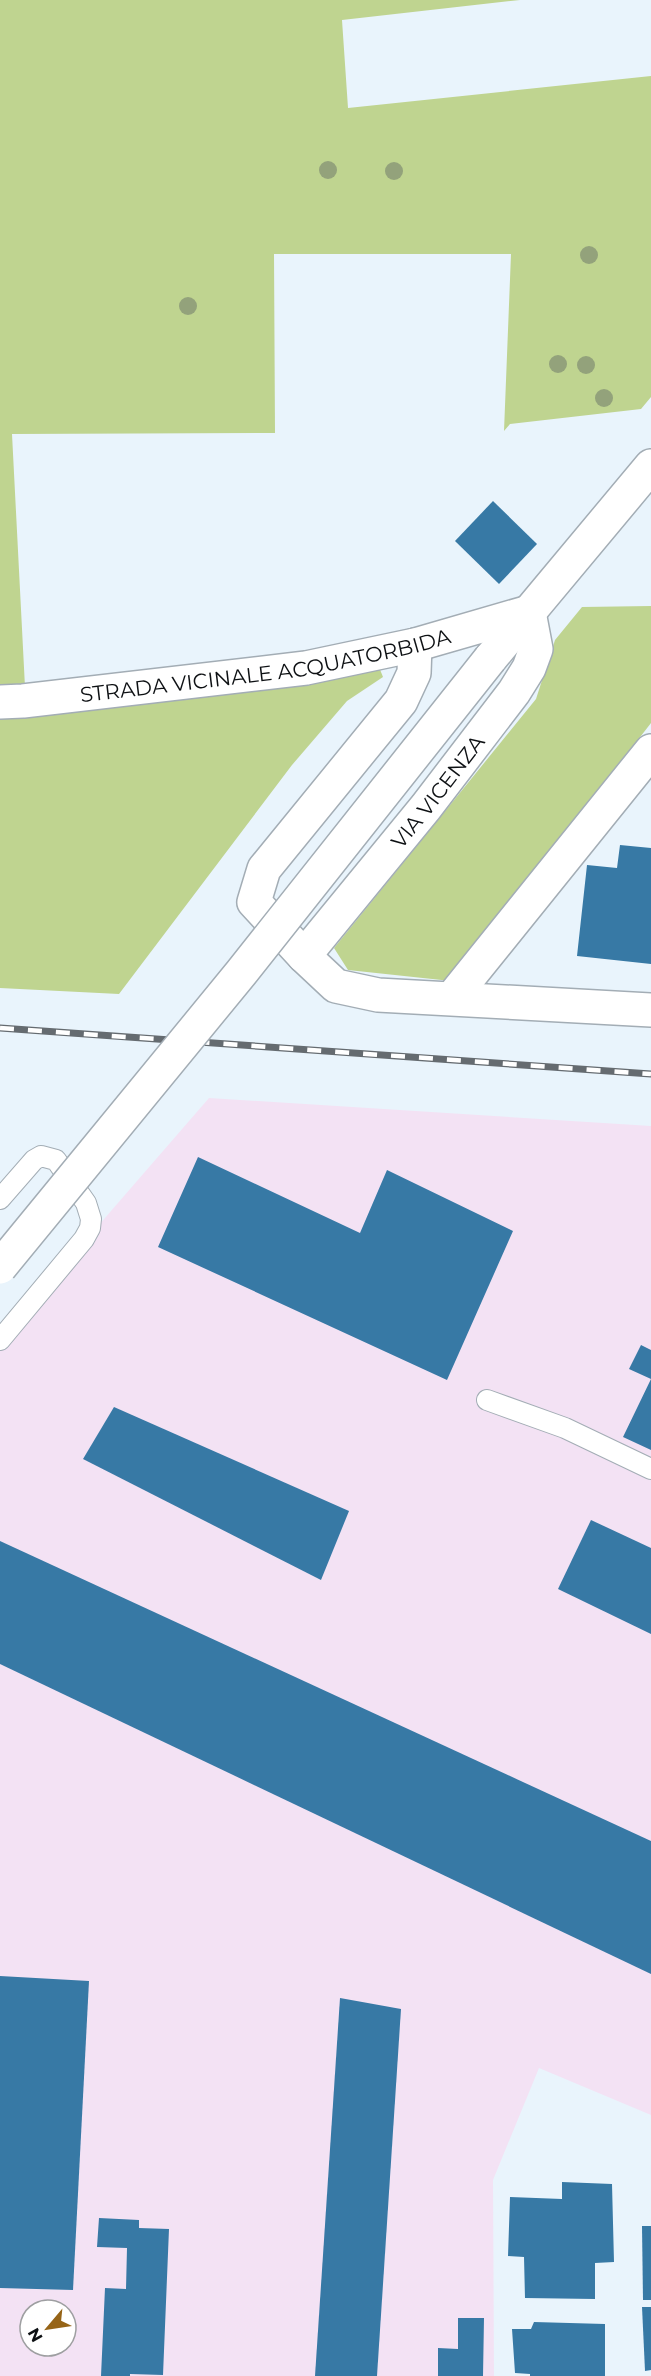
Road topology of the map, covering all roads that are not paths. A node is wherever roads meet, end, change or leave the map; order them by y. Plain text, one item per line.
1 (651, 466) edge
2 (529, 612) junction
3 (415, 645) junction
4 (0, 702) edge
5 (651, 751) edge
6 (304, 956) junction
7 (452, 998) junction
8 (651, 1010) edge
9 (0, 1199) edge
10 (0, 1267) edge
11 (0, 1340) edge
12 (487, 1400) dead end
13 (651, 1469) edge

1 - 2 street
2 - 3 street, STRADA VICINALE ACQUATORBIDA
2 - 6 street, VIA VICENZA
2 - 10 street, bridge
3 - 4 street, STRADA VICINALE ACQUATORBIDA
3 - 6 street
5 - 7 street
6 - 7 street
7 - 8 street
9 - 11 lane
12 - 13 lane

